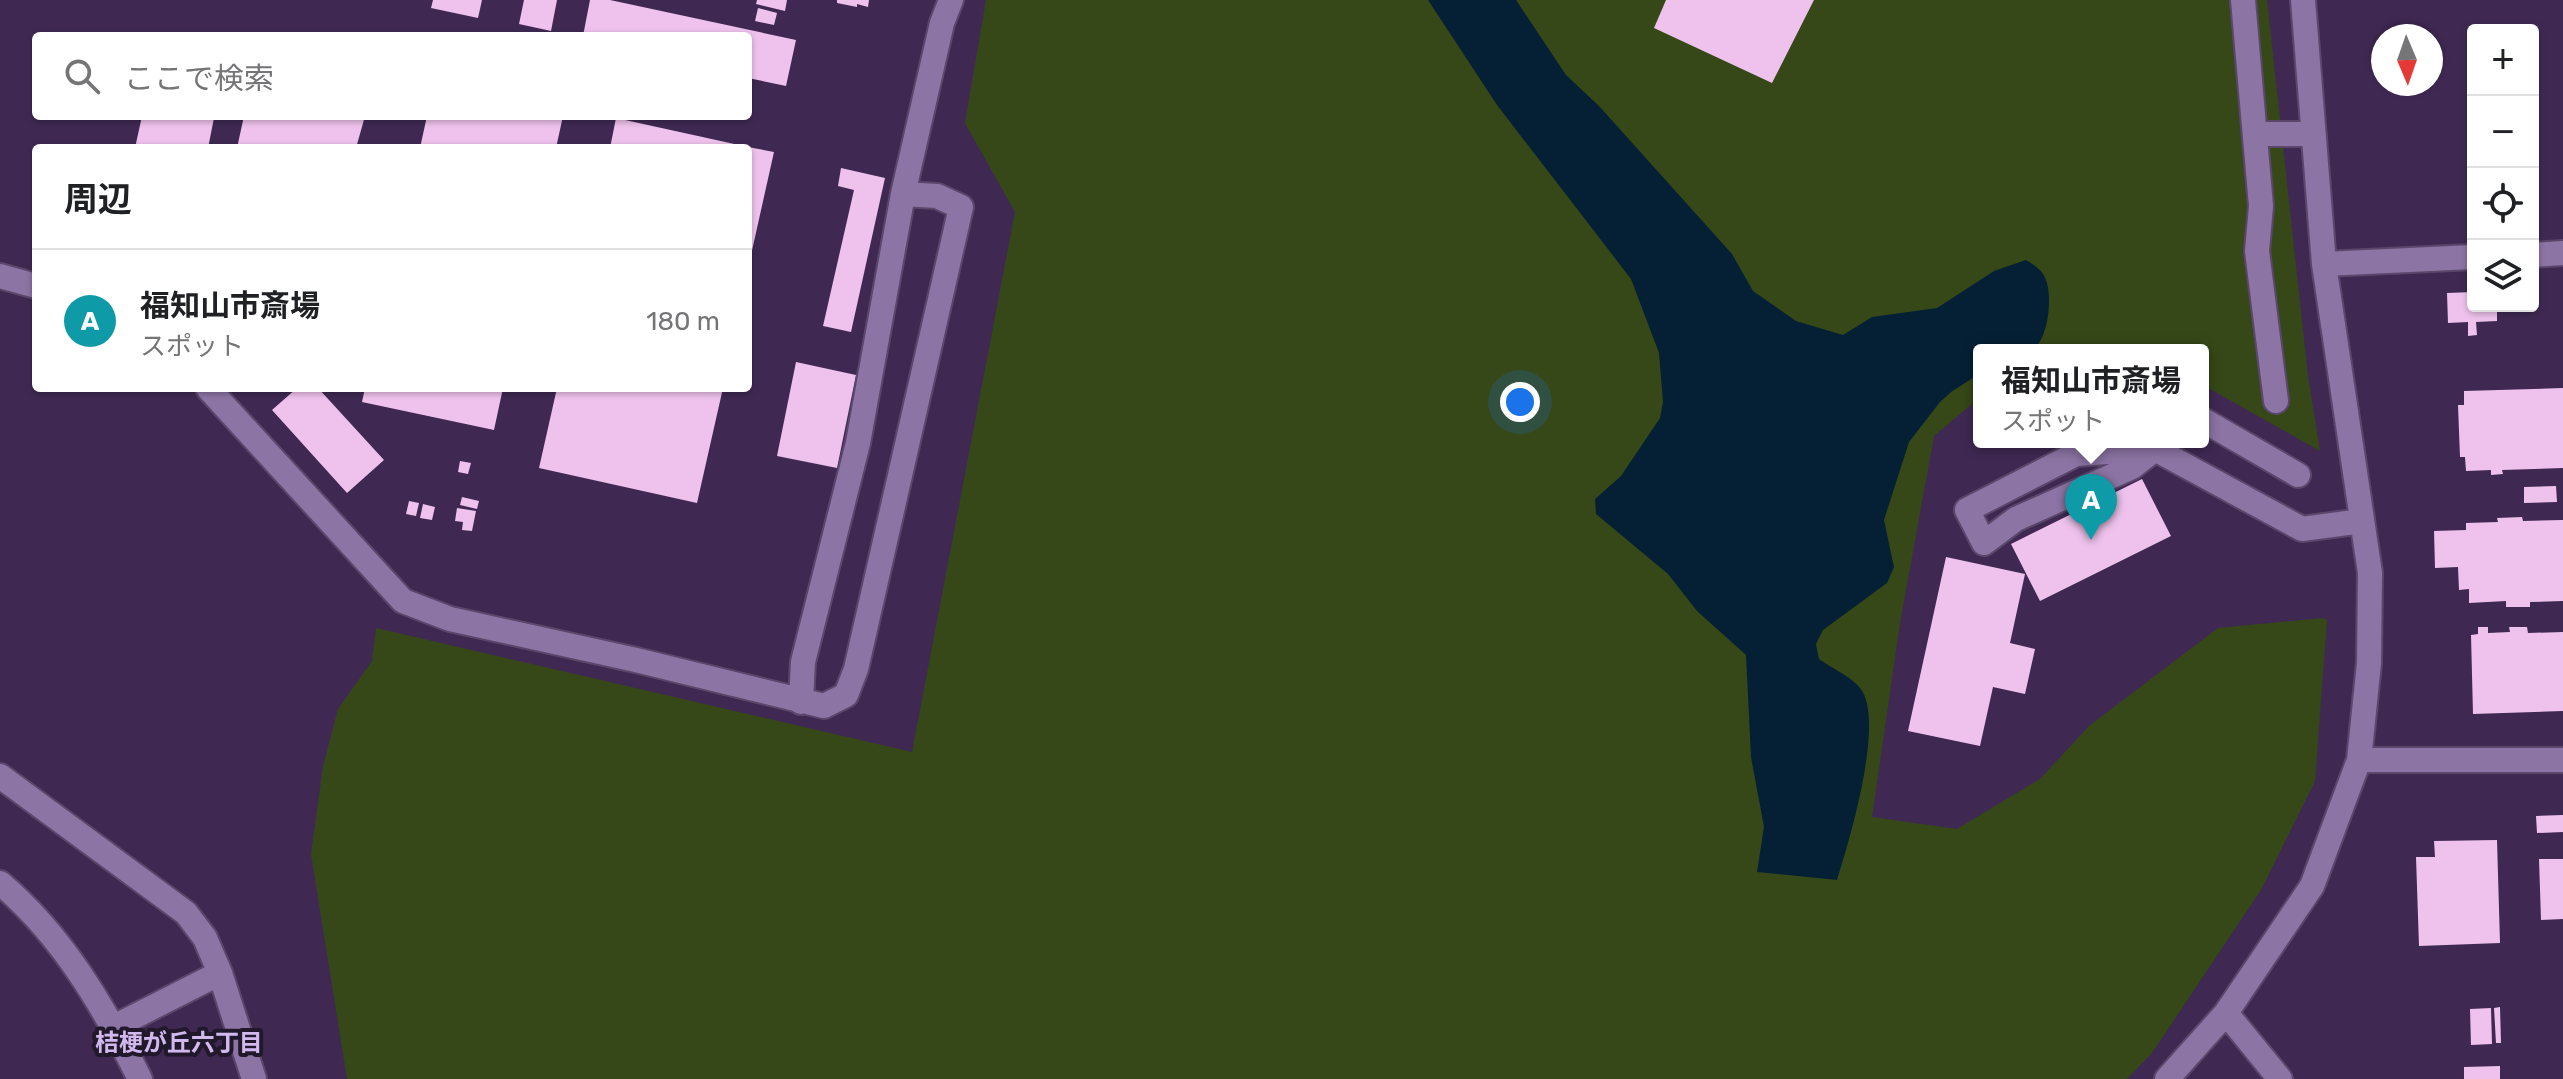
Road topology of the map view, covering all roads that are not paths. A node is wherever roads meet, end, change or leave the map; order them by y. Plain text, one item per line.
1 (951, 0) edge
2 (2243, 0) edge
3 (2303, 0) edge
4 (2256, 134) junction
5 (2313, 134) junction
6 (903, 194) junction
7 (2563, 253) edge
8 (2539, 255) edge
9 (2467, 257) edge
10 (2324, 264) junction
11 (0, 276) edge
12 (32, 285) edge
13 (212, 392) edge
14 (2276, 401) dead end
15 (2209, 423) edge
16 (2073, 448) edge
17 (2155, 448) edge
18 (2164, 448) edge
19 (2298, 475) dead end
20 (2362, 521) junction
21 (801, 702) junction
22 (2359, 760) junction
23 (2563, 760) edge
24 (0, 776) edge
25 (0, 883) edge
26 (220, 973) junction
27 (2226, 1013) junction
28 (114, 1027) junction
29 (140, 1079) edge
30 (254, 1079) edge
31 (2167, 1079) edge
32 (2280, 1079) edge

1 - 6 street
2 - 4 street
3 - 5 street
4 - 5 street
4 - 14 street
5 - 10 street
6 - 21 street
6 - 21 street
7 - 8 street
9 - 10 street
10 - 20 street
11 - 12 street
13 - 21 street
15 - 19 street
16 - 17 street
18 - 20 street
20 - 22 street
22 - 23 street
22 - 27 street
24 - 26 street
25 - 28 street
26 - 28 street
26 - 30 street
27 - 31 street
27 - 32 street
28 - 29 street

